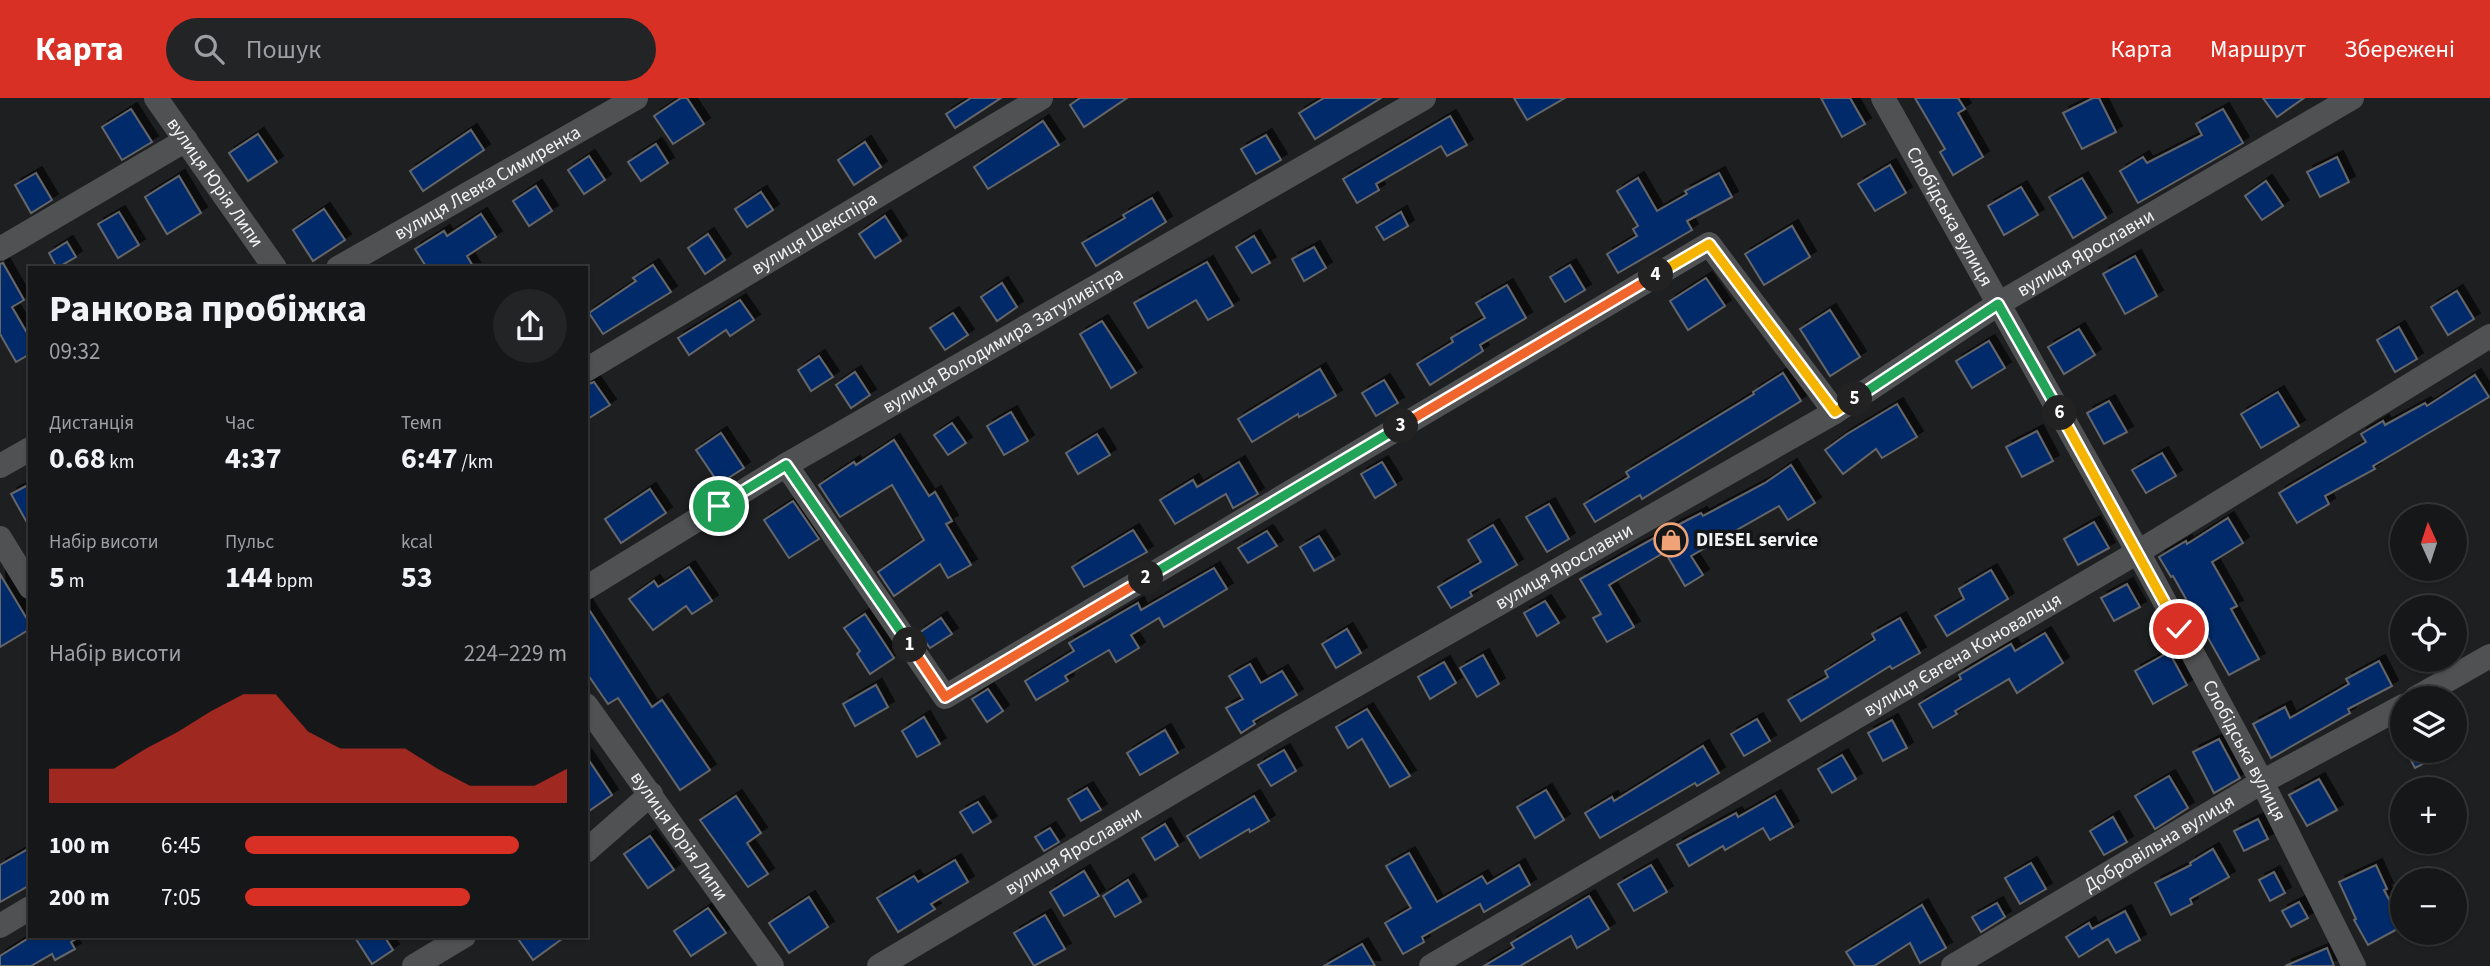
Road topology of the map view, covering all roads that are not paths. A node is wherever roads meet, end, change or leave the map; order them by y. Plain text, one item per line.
1 (156, 98) edge
2 (636, 98) edge
3 (1041, 98) edge
4 (1424, 98) edge
5 (1884, 98) edge
6 (2352, 98) edge
7 (186, 140) junction
8 (0, 249) edge
9 (274, 266) edge
10 (342, 266) edge
11 (1998, 304) junction
12 (2490, 336) edge
13 (588, 369) edge
14 (1835, 412) junction
15 (28, 450) edge
16 (786, 465) junction
17 (0, 466) edge
18 (0, 538) edge
19 (2138, 552) junction
20 (7, 565) edge
21 (28, 585) edge
22 (588, 587) edge
23 (2490, 656) edge
24 (2437, 686) edge
25 (588, 708) edge
26 (2390, 713) edge
27 (2262, 782) junction
28 (651, 794) junction
29 (588, 849) edge
30 (28, 909) edge
31 (0, 926) edge
32 (461, 938) edge
33 (414, 966) edge
34 (772, 966) edge
35 (879, 966) edge
36 (1431, 966) edge
37 (1953, 966) edge
38 (2354, 966) edge

1 - 7 street, вулиця Юрія Липи
2 - 10 street, вулиця Левка Симиренка
3 - 13 street, вулиця Шекспіра
4 - 16 street, вулиця Володимира Затуливітра
5 - 11 street, Слобідська вулиця
6 - 11 street, вулиця Ярославни
7 - 8 street
7 - 9 street, вулиця Юрія Липи
11 - 14 street, вулиця Ярославни
11 - 19 street, Слобідська вулиця
12 - 19 street, вулиця Євгена Коновальця
14 - 16 street
14 - 35 street, вулиця Ярославни
15 - 17 street
16 - 22 street, вулиця Володимира Затуливітра
18 - 20 street
19 - 27 street, Слобідська вулиця
19 - 36 street, вулиця Євгена Коновальця
20 - 21 street
23 - 24 street
25 - 28 street, вулиця Юрія Липи
26 - 27 street, Добровільна вулиця
27 - 37 street, Добровільна вулиця
27 - 38 street, Слобідська вулиця
28 - 29 street
28 - 34 street, вулиця Юрія Липи
30 - 31 street
32 - 33 street

